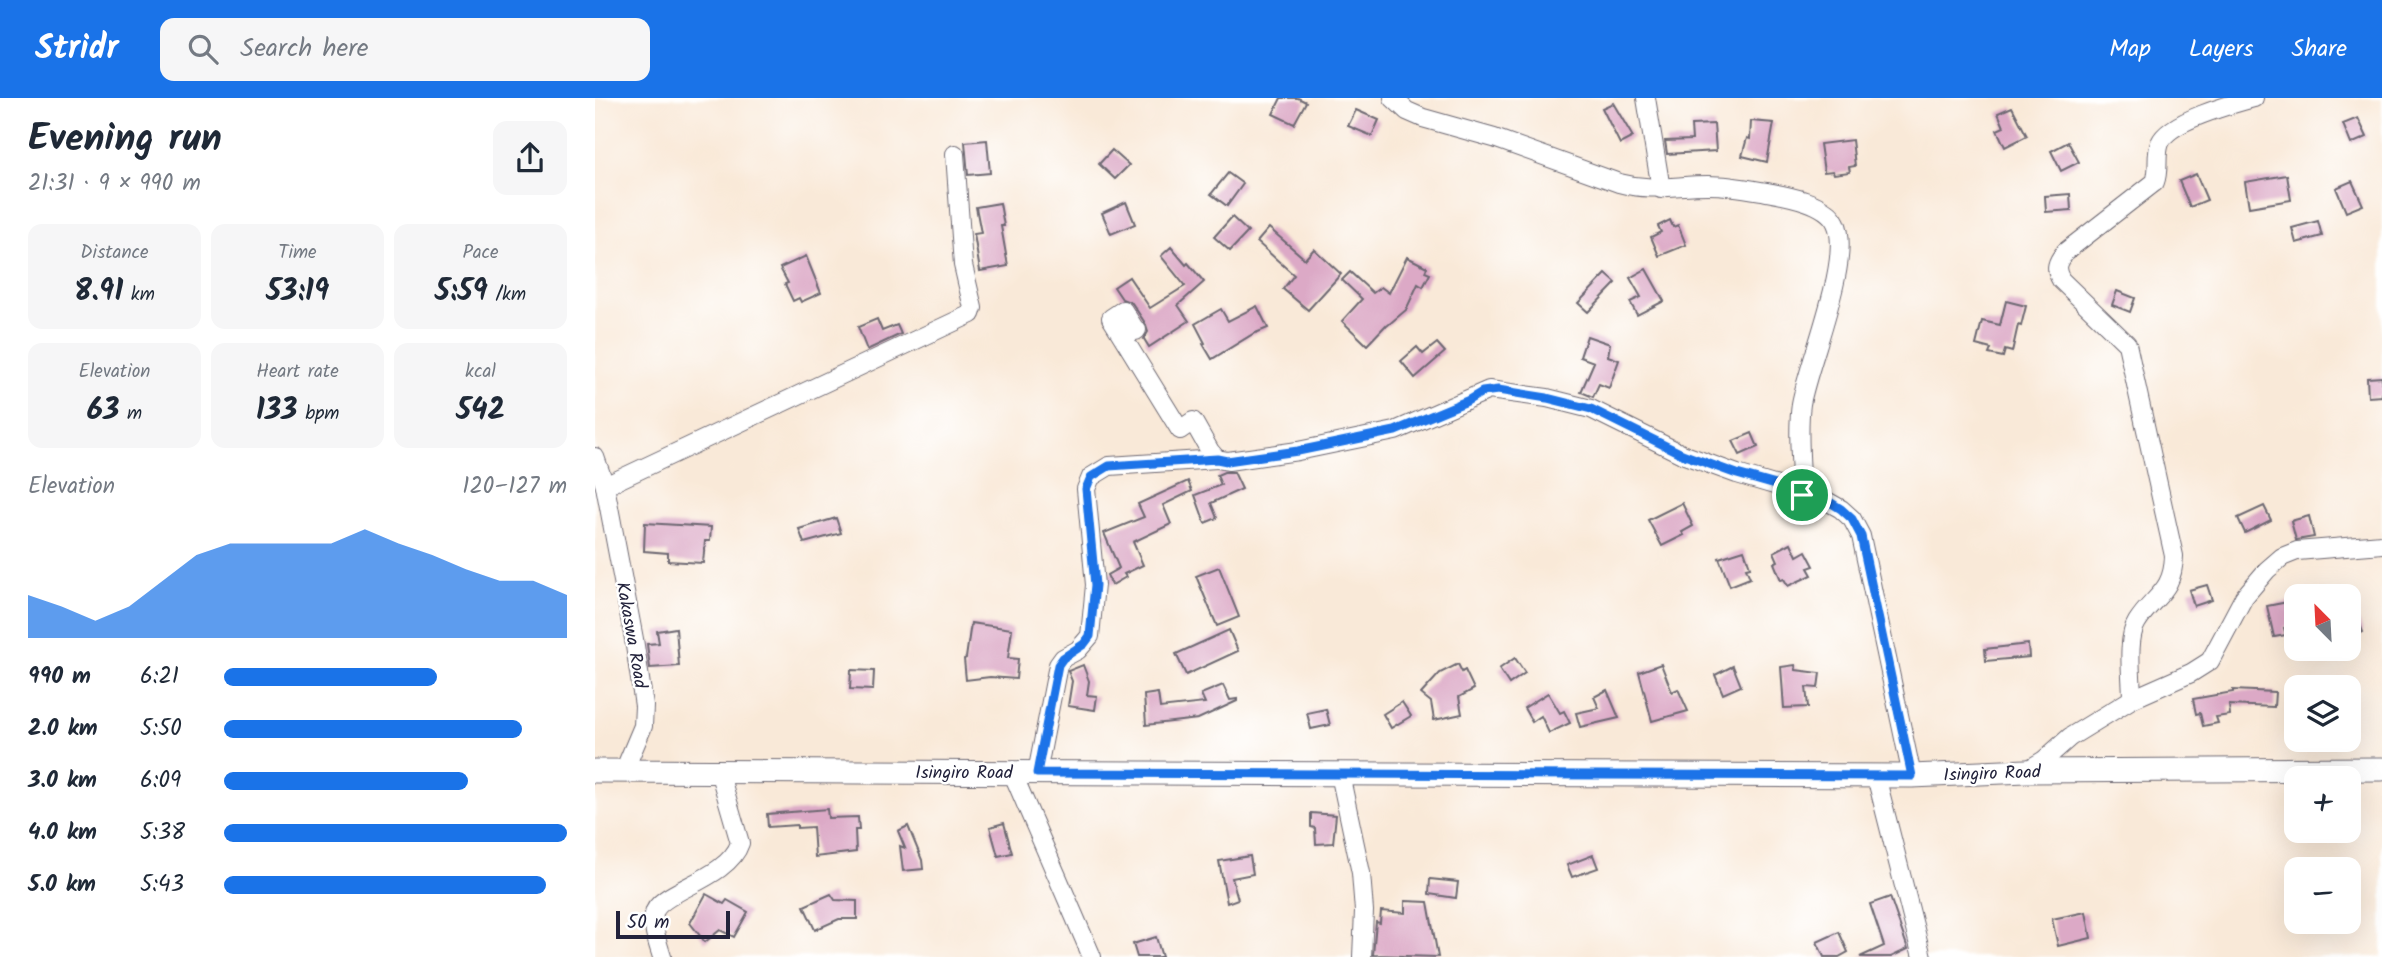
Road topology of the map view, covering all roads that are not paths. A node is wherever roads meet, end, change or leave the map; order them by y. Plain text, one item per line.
1 (1393, 98) edge
2 (1646, 98) edge
3 (2242, 99) edge
4 (955, 154) dead end
5 (1661, 189) junction
6 (1137, 331) dead end
7 (595, 457) edge
8 (1217, 459) junction
9 (605, 486) junction
10 (1802, 495) junction
11 (2382, 544) edge
12 (2132, 699) junction
13 (2382, 769) edge
14 (595, 771) edge
15 (624, 771) junction
16 (719, 771) junction
17 (2026, 771) junction
18 (1012, 772) junction
19 (1037, 773) junction
20 (1340, 774) junction
21 (1876, 776) junction
22 (1912, 776) junction
23 (662, 957) edge
24 (1092, 957) edge
25 (1363, 957) edge
26 (1922, 957) edge

1 - 5 street
2 - 5 street
3 - 12 street
4 - 9 street
5 - 10 street
6 - 8 street
7 - 9 street, Kakaswa Road
8 - 10 street
8 - 19 street
9 - 15 street, Kakaswa Road
10 - 22 street
11 - 12 street
12 - 17 street
13 - 17 main road, Isingiro Road
14 - 15 main road, Isingiro Road
15 - 16 main road, Isingiro Road
16 - 18 main road, Isingiro Road
16 - 23 street
17 - 22 main road, Isingiro Road
18 - 19 main road, Isingiro Road
18 - 24 street
19 - 20 main road, Isingiro Road
20 - 21 main road, Isingiro Road
20 - 25 street
21 - 22 main road, Isingiro Road
21 - 26 street

